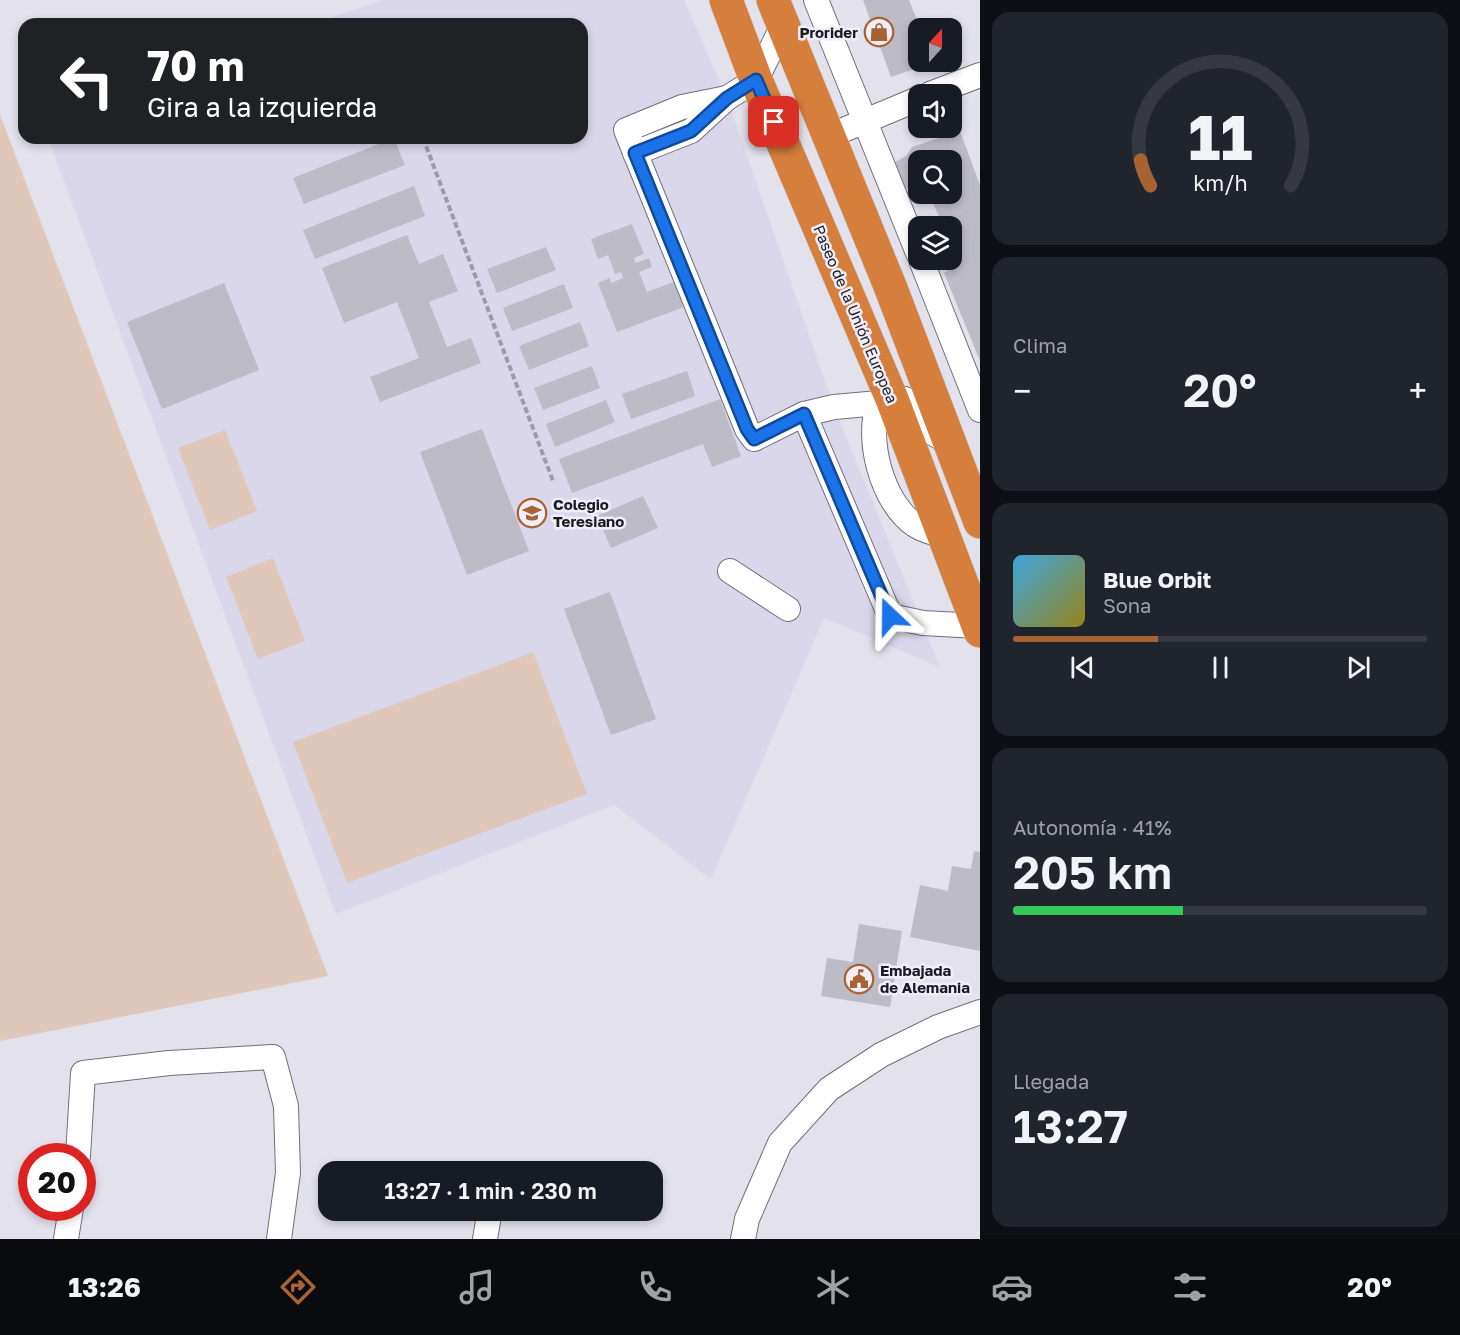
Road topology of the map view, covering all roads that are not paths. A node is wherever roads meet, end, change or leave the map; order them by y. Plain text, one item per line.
1 (726, 0) edge
2 (816, 0) edge
3 (778, 12) edge
4 (980, 75) edge
5 (756, 80) junction
6 (956, 84) edge
7 (908, 103) edge
8 (865, 120) junction
9 (829, 136) junction
10 (908, 228) edge
11 (925, 270) edge
12 (886, 401) junction
13 (979, 407) edge
14 (804, 414) junction
15 (952, 444) junction
16 (980, 522) edge
17 (730, 571) dead end
18 (788, 609) dead end
19 (979, 629) edge
20 (980, 1012) edge
21 (79, 1143) edge
22 (69, 1221) edge
23 (488, 1221) edge
24 (66, 1239) edge
25 (279, 1239) edge
26 (485, 1239) edge
27 (743, 1239) edge

1 - 5 highway, Paseo de la Unión Europea
2 - 8 street
3 - 5 street
3 - 9 highway
4 - 6 street
5 - 12 highway, Paseo de la Unión Europea
5 - 14 street
7 - 8 street
8 - 9 street
8 - 10 street
9 - 15 highway
11 - 13 street
12 - 14 street
12 - 15 street
12 - 19 highway, Paseo de la Unión Europea
14 - 19 street
15 - 16 highway
17 - 18 street
20 - 27 street
21 - 25 street
22 - 24 street
23 - 26 street

